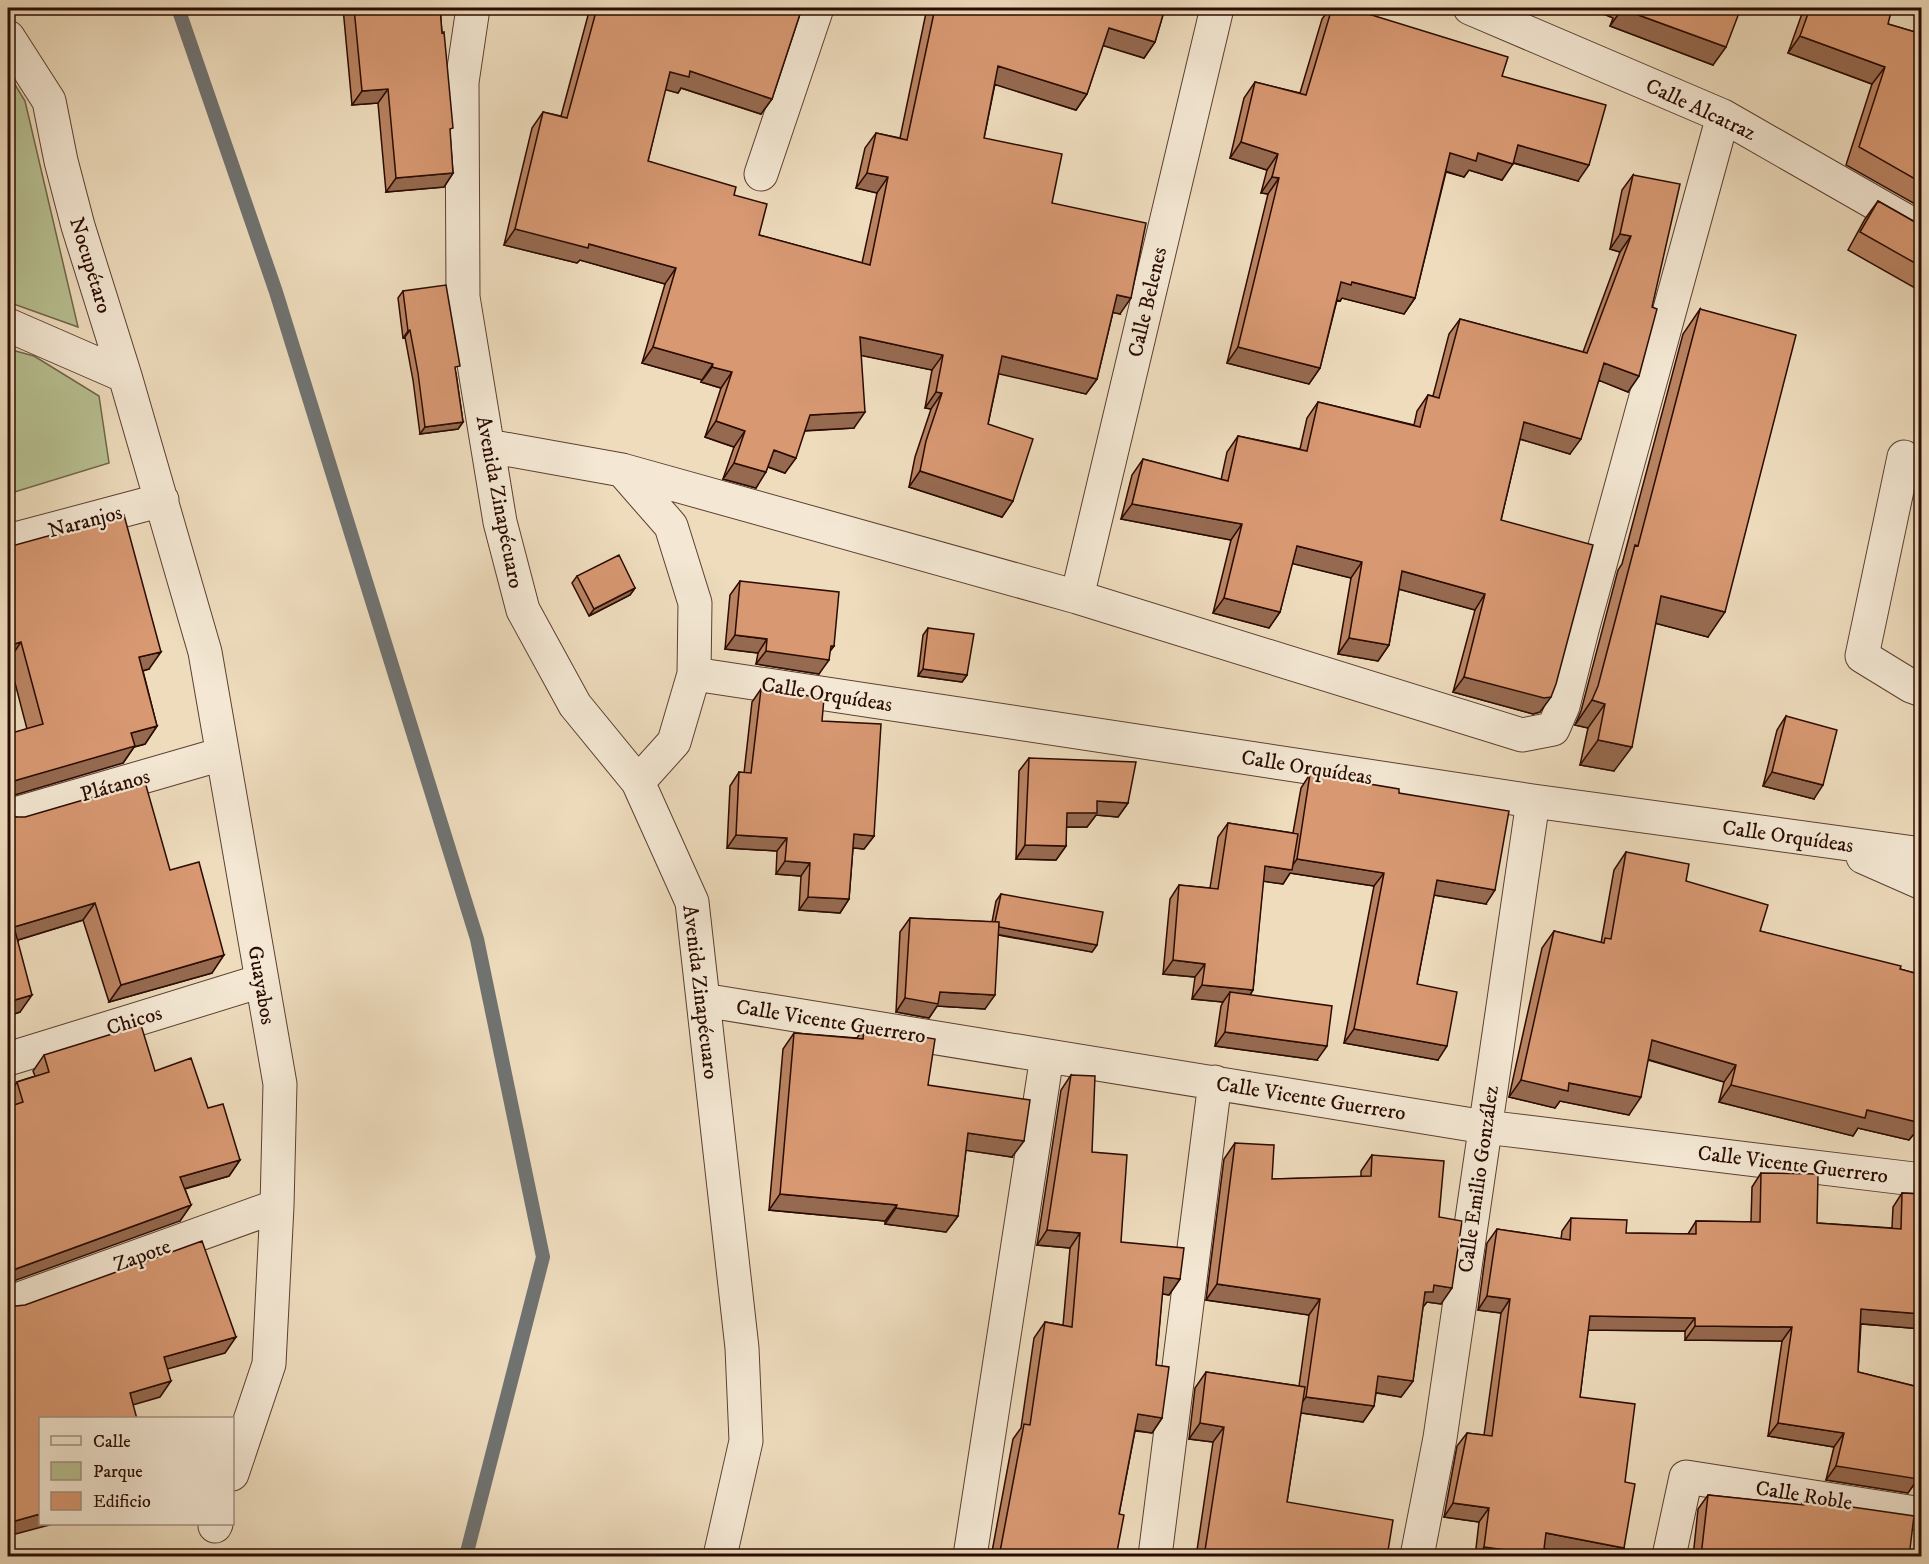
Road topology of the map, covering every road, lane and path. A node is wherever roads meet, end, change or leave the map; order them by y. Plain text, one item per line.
1 (473, 8) edge
2 (817, 8) edge
3 (1217, 8) edge
4 (1470, 8) edge
5 (8, 37) edge
6 (1723, 116) junction
7 (761, 174) dead end
8 (1922, 230) edge
9 (8, 325) edge
10 (125, 376) junction
11 (488, 446) junction
12 (1904, 457) dead end
13 (622, 470) junction
14 (162, 500) junction
15 (8, 541) edge
16 (1077, 597) junction
17 (694, 674) junction
18 (1922, 690) edge
19 (222, 754) junction
20 (639, 782) junction
21 (1533, 801) junction
22 (8, 816) edge
23 (1832, 843) junction
24 (1922, 854) edge
25 (1922, 883) edge
26 (261, 981) junction
27 (703, 1000) junction
28 (1047, 1056) junction
29 (8, 1059) edge
30 (1215, 1082) junction
31 (1485, 1127) junction
32 (1922, 1180) edge
33 (277, 1206) junction
34 (8, 1304) edge
35 (234, 1468) edge
36 (1922, 1514) edge
37 (720, 1557) edge
38 (970, 1557) edge
39 (1155, 1557) edge
40 (1417, 1557) edge
41 (1669, 1557) edge

1 - 11 street, Avenida Zinapécuaro
2 - 7 street
3 - 16 street, Calle Belenes
4 - 6 street, Calle Alcatraz
5 - 10 street, Nocupétaro
6 - 8 street, Calle Alcatraz
6 - 16 street
9 - 10 street
10 - 14 street, Nocupétaro
11 - 13 street
11 - 20 street, Avenida Zinapécuaro
12 - 18 street
13 - 16 street
13 - 17 street
14 - 15 street, Naranjos
14 - 19 street, Guayabos
17 - 20 street
17 - 21 street, Calle Orquídeas
19 - 22 street, Plátanos
19 - 26 street, Guayabos
20 - 27 street, Avenida Zinapécuaro
21 - 23 street, Calle Orquídeas
21 - 31 street, Calle Emilio González
23 - 24 street, Calle Orquídeas
23 - 25 street
26 - 29 street, Chicos
26 - 33 street, Guayabos
27 - 28 street, Calle Vicente Guerrero
27 - 37 street, Avenida Zinapécuaro
28 - 30 street, Calle Vicente Guerrero
28 - 38 street
30 - 31 street, Calle Vicente Guerrero
30 - 39 street
31 - 32 street, Calle Vicente Guerrero
31 - 40 street, Calle Emilio González
33 - 34 street, Zapote
33 - 35 street, Guayabos
36 - 41 street, Calle Roble

